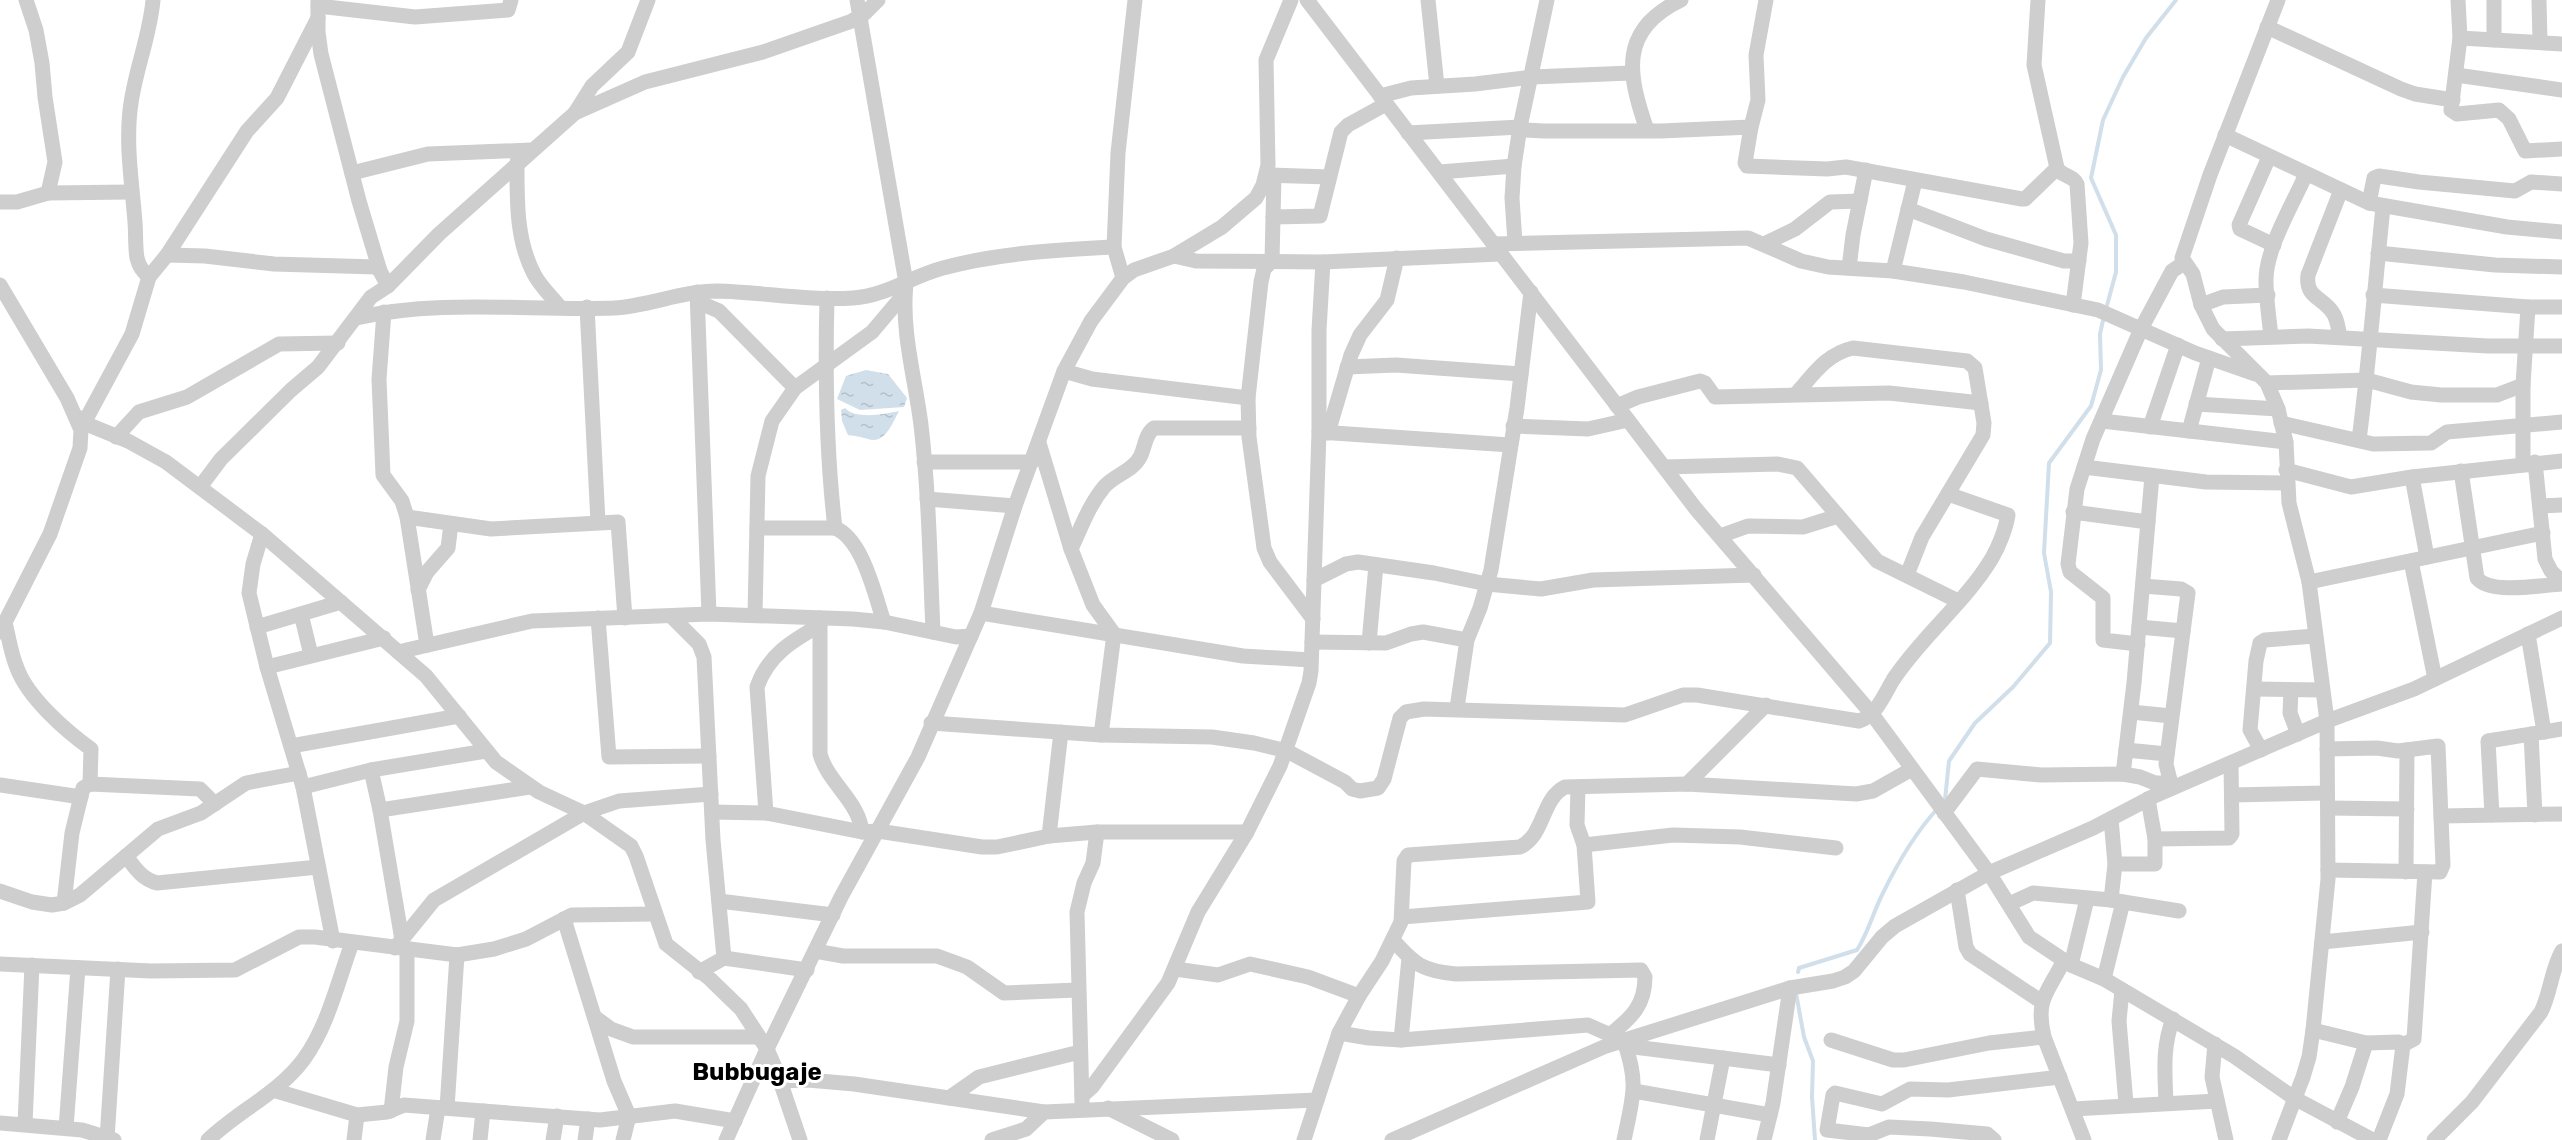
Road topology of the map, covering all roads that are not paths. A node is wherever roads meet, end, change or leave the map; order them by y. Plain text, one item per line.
1 (153, 0) edge
2 (510, 0) edge
3 (648, 0) edge
4 (878, 0) edge
5 (1135, 0) edge
6 (1291, 0) edge
7 (1307, 0) edge
8 (1428, 0) edge
9 (1547, 0) edge
10 (1681, 0) edge
11 (1766, 0) edge
12 (2038, 0) edge
13 (2278, 0) edge
14 (2458, 0) edge
15 (2494, 0) edge
16 (2539, 0) edge
17 (30, 2) edge
18 (855, 4) edge
19 (318, 8) edge
20 (2267, 27) junction
21 (2460, 38) junction
22 (2494, 40) junction
23 (2540, 42) junction
24 (2562, 44) edge
25 (1631, 73) junction
26 (2456, 75) junction
27 (1532, 77) junction
28 (1437, 86) junction
29 (2562, 90) edge
30 (1383, 100) junction
31 (2453, 100) junction
32 (575, 113) junction
33 (1520, 127) junction
34 (1751, 127) junction
35 (1647, 130) junction
36 (1408, 133) junction
37 (2225, 135) junction
38 (2562, 149) edge
39 (531, 150) junction
40 (2269, 157) junction
41 (517, 162) junction
42 (1514, 166) junction
43 (2057, 168) junction
44 (1866, 170) junction
45 (1440, 172) junction
46 (352, 173) junction
47 (2306, 174) junction
48 (1270, 175) junction
49 (1329, 177) junction
50 (1915, 181) junction
51 (2562, 184) edge
52 (2341, 190) junction
53 (130, 192) junction
54 (48, 193) junction
55 (1860, 201) junction
56 (0, 202) edge
57 (2376, 205) junction
58 (1908, 209) junction
59 (1273, 218) junction
60 (2562, 232) edge
61 (1515, 243) junction
62 (1764, 244) junction
63 (2274, 245) junction
64 (1114, 247) junction
65 (1496, 249) junction
66 (2378, 253) junction
67 (167, 255) junction
68 (1174, 256) junction
69 (1397, 258) junction
70 (1272, 261) junction
71 (2079, 261) junction
72 (1323, 262) junction
73 (2184, 262) junction
74 (2562, 267) edge
75 (1849, 268) junction
76 (1893, 271) junction
77 (380, 272) junction
78 (149, 277) junction
79 (1123, 278) junction
80 (0, 285) edge
81 (388, 286) junction
82 (906, 288) junction
83 (1531, 292) junction
84 (2268, 295) junction
85 (2373, 296) junction
86 (698, 297) junction
87 (827, 297) junction
88 (2073, 304) junction
89 (2201, 304) junction
90 (2528, 307) junction
91 (2562, 307) edge
92 (561, 308) junction
93 (587, 308) junction
94 (7, 309) edge
95 (384, 312) junction
96 (356, 318) junction
97 (2141, 329) junction
98 (2271, 336) junction
99 (2340, 336) junction
100 (2370, 338) junction
101 (2222, 339) junction
102 (338, 343) junction
103 (2178, 345) junction
104 (2526, 346) junction
105 (2562, 346) edge
106 (2209, 358) junction
107 (825, 367) junction
108 (1347, 367) junction
109 (1064, 371) junction
110 (1521, 374) junction
111 (2262, 378) junction
112 (2367, 380) junction
113 (2523, 385) junction
114 (795, 388) junction
115 (1796, 394) junction
116 (1248, 398) junction
117 (1981, 403) junction
118 (2196, 404) junction
119 (1617, 406) junction
120 (2279, 416) junction
121 (80, 419) junction
122 (1628, 420) junction
123 (2102, 421) junction
124 (2562, 422) edge
125 (2523, 424) junction
126 (1513, 426) junction
127 (2150, 427) junction
128 (1249, 428) junction
129 (2189, 431) junction
130 (1324, 433) junction
131 (116, 437) junction
132 (2358, 440) junction
133 (1039, 442) junction
134 (2286, 442) junction
135 (1510, 445) junction
136 (2562, 461) edge
137 (924, 462) junction
138 (1032, 462) junction
139 (2529, 463) junction
140 (1664, 467) junction
141 (2084, 467) junction
142 (2461, 471) junction
143 (2152, 476) junction
144 (2287, 477) junction
145 (2412, 477) junction
146 (200, 487) junction
147 (1948, 494) junction
148 (927, 499) junction
149 (1015, 506) junction
150 (2540, 506) junction
151 (2562, 506) edge
152 (2073, 512) junction
153 (1838, 516) junction
154 (406, 517) junction
155 (598, 522) junction
156 (2148, 522) junction
157 (451, 524) junction
158 (757, 528) junction
159 (835, 528) junction
160 (2543, 533) junction
161 (262, 534) junction
162 (1720, 536) junction
163 (2473, 548) junction
164 (1071, 549) junction
165 (2427, 557) junction
166 (2410, 561) junction
167 (1376, 565) junction
168 (1754, 575) junction
169 (1907, 575) junction
170 (1314, 580) junction
171 (2309, 582) junction
172 (2562, 583) edge
173 (1487, 584) junction
174 (2143, 586) junction
175 (418, 590) junction
176 (1958, 601) junction
177 (341, 602) junction
178 (981, 613) junction
179 (301, 614) junction
180 (709, 614) junction
181 (755, 615) junction
182 (672, 617) junction
183 (598, 618) junction
184 (625, 618) junction
185 (2562, 618) edge
186 (1313, 619) junction
187 (820, 621) junction
188 (884, 622) junction
189 (257, 627) junction
190 (2139, 627) junction
191 (2, 628) edge
192 (933, 632) junction
193 (2183, 632) junction
194 (1114, 634) junction
195 (2528, 634) junction
196 (971, 636) junction
197 (2315, 636) junction
198 (384, 638) junction
199 (1467, 640) junction
200 (1312, 642) junction
201 (1369, 643) junction
202 (2138, 644) junction
203 (427, 645) junction
204 (398, 652) junction
205 (311, 655) junction
206 (1311, 660) junction
207 (267, 667) junction
208 (2435, 679) junction
209 (2254, 689) junction
210 (2291, 690) junction
211 (2322, 690) junction
212 (1766, 705) junction
213 (1457, 708) junction
214 (2131, 712) junction
215 (1872, 714) junction
216 (459, 716) junction
217 (2171, 716) junction
218 (2326, 721) junction
219 (931, 723) junction
220 (2562, 729) edge
221 (1061, 732) junction
222 (2538, 733) junction
223 (2298, 734) junction
224 (1101, 735) junction
225 (291, 746) junction
226 (2327, 749) junction
227 (2126, 750) junction
228 (2261, 750) junction
229 (2407, 750) junction
230 (486, 751) junction
231 (1287, 751) junction
232 (2167, 754) junction
233 (709, 756) junction
234 (2231, 763) junction
235 (1912, 769) junction
236 (371, 770) junction
237 (2123, 774) junction
238 (301, 780) junction
239 (90, 784) junction
240 (1687, 784) junction
241 (0, 785) edge
242 (2171, 786) junction
243 (530, 787) junction
244 (1578, 787) junction
245 (711, 794) junction
246 (2232, 795) junction
247 (81, 797) junction
248 (2148, 800) junction
249 (2328, 800) junction
250 (215, 804) junction
251 (2407, 809) junction
252 (380, 810) junction
253 (712, 812) junction
254 (584, 813) junction
255 (766, 813) junction
256 (1944, 813) junction
257 (2535, 814) junction
258 (2562, 814) edge
259 (2492, 815) junction
260 (2441, 816) junction
261 (2111, 819) junction
262 (870, 831) junction
263 (1098, 832) junction
264 (1247, 832) junction
265 (1049, 836) junction
266 (2155, 839) junction
267 (1584, 845) junction
268 (1836, 849) dead end
269 (126, 856) junction
270 (2115, 864) junction
271 (318, 867) junction
272 (2328, 870) junction
273 (2406, 872) junction
274 (2425, 872) junction
275 (1989, 873) junction
276 (1958, 890) junction
277 (0, 891) edge
278 (2087, 899) junction
279 (719, 901) junction
280 (2117, 901) junction
281 (64, 903) junction
282 (2009, 904) junction
283 (2179, 911) dead end
284 (655, 914) junction
285 (833, 915) junction
286 (1402, 917) junction
287 (564, 918) junction
288 (2422, 932) junction
289 (1393, 940) junction
290 (333, 941) junction
291 (2322, 942) junction
292 (352, 943) junction
293 (401, 946) junction
294 (815, 951) junction
295 (2562, 951) edge
296 (457, 955) junction
297 (724, 958) junction
298 (1409, 958) junction
299 (2067, 963) junction
300 (0, 964) edge
301 (32, 965) junction
302 (78, 968) junction
303 (118, 969) junction
304 (1175, 969) junction
305 (807, 970) junction
306 (699, 972) junction
307 (2103, 979) junction
308 (1790, 988) junction
309 (1078, 990) junction
310 (2122, 990) junction
311 (1359, 996) junction
312 (2042, 1002) junction
313 (596, 1018) junction
314 (2173, 1019) junction
315 (2313, 1030) junction
316 (1339, 1033) junction
317 (2044, 1037) junction
318 (1401, 1040) junction
319 (1620, 1040) junction
320 (1831, 1040) dead end
321 (763, 1043) junction
322 (2366, 1043) junction
323 (2216, 1044) junction
324 (2403, 1045) junction
325 (1080, 1052) junction
326 (1724, 1058) junction
327 (1779, 1065) junction
328 (2060, 1077) junction
329 (780, 1080) junction
330 (273, 1090) junction
331 (1634, 1091) junction
332 (949, 1098) junction
333 (2294, 1098) junction
334 (1317, 1100) junction
335 (2217, 1101) junction
336 (1082, 1103) junction
337 (2166, 1103) junction
338 (2126, 1104) junction
339 (1716, 1105) junction
340 (443, 1108) junction
341 (1108, 1108) junction
342 (2073, 1109) junction
343 (392, 1111) junction
344 (483, 1111) junction
345 (1044, 1112) junction
346 (357, 1115) junction
347 (1770, 1115) junction
348 (557, 1116) junction
349 (630, 1116) junction
350 (588, 1119) junction
351 (735, 1121) junction
352 (0, 1122) edge
353 (2337, 1122) junction
354 (25, 1124) junction
355 (66, 1128) junction
356 (111, 1139) edge
357 (210, 1140) edge
358 (354, 1140) edge
359 (433, 1140) edge
360 (480, 1140) edge
361 (553, 1140) edge
362 (585, 1140) edge
363 (623, 1140) edge
364 (726, 1140) edge
365 (800, 1140) edge
366 (992, 1140) edge
367 (1172, 1140) edge
368 (1304, 1140) edge
369 (1392, 1140) edge
370 (1624, 1140) edge
371 (1707, 1140) edge
372 (1764, 1140) edge
373 (1994, 1140) edge
374 (2084, 1140) edge
375 (2226, 1140) edge
376 (2279, 1140) edge
377 (2373, 1140) edge
378 (2379, 1140) edge
379 (2434, 1140) edge

1 - 53 street
2 - 19 street
3 - 32 street
4 - 18 street
5 - 64 street
6 - 48 street
7 - 30 street
8 - 28 street
9 - 27 street
10 - 25 street
11 - 34 street
12 - 43 street
13 - 20 street
14 - 21 street
15 - 22 street
16 - 23 street
17 - 54 street
18 - 32 street
18 - 82 street
19 - 46 street
19 - 67 street
20 - 31 street
20 - 37 street
21 - 22 street
21 - 26 street
22 - 23 street
23 - 24 street
25 - 27 street
25 - 35 street
26 - 29 street
26 - 31 street
27 - 28 street
27 - 33 street
28 - 30 street
30 - 36 street
30 - 49 street
31 - 38 street
32 - 39 street
33 - 35 street
33 - 36 street
33 - 42 street
34 - 35 street
34 - 44 street
36 - 45 street
37 - 40 street
37 - 73 street
39 - 41 street
39 - 46 street
40 - 47 street
40 - 63 street
41 - 81 street
41 - 92 street
42 - 45 street
42 - 61 street
43 - 50 street
43 - 71 street
44 - 50 street
44 - 55 street
45 - 65 street
46 - 77 street
47 - 52 street
47 - 63 street
48 - 49 street
48 - 59 street
48 - 68 street
49 - 59 street
50 - 58 street
51 - 57 street
52 - 57 street
52 - 99 street
53 - 54 street
53 - 78 street
54 - 56 street
55 - 62 street
55 - 75 street
57 - 60 street
57 - 66 street
58 - 71 street
58 - 76 street
59 - 70 street
61 - 62 street
61 - 65 street
62 - 75 street
63 - 84 street
64 - 79 street
64 - 82 street
65 - 69 street
65 - 83 street
66 - 74 street
66 - 85 street
67 - 77 street
67 - 78 street
68 - 70 street
68 - 79 street
69 - 72 street
69 - 108 street
70 - 72 street
70 - 116 street
71 - 88 street
72 - 130 street
73 - 89 street
73 - 97 street
75 - 76 street
76 - 88 street
77 - 81 street
78 - 121 street
79 - 109 street
80 - 94 street
81 - 96 street
82 - 87 street
82 - 107 street
82 - 137 street
83 - 110 street
83 - 119 street
84 - 89 street
84 - 98 street
85 - 90 street
85 - 100 street
86 - 87 street
86 - 93 street
86 - 114 street
86 - 180 street
87 - 107 street
88 - 97 street
89 - 101 street
90 - 91 street
90 - 104 street
92 - 93 street
92 - 95 street
93 - 155 street
94 - 121 street
95 - 96 street
95 - 154 street
96 - 102 street
97 - 103 street
97 - 123 street
98 - 99 street
98 - 101 street
99 - 100 street
100 - 104 street
100 - 112 street
101 - 111 street
102 - 131 street
102 - 146 street
103 - 106 street
103 - 127 street
104 - 105 street
104 - 113 street
106 - 111 street
106 - 118 street
107 - 114 street
107 - 159 street
108 - 110 street
108 - 130 street
109 - 116 street
109 - 133 street
110 - 126 street
111 - 112 street
111 - 120 street
112 - 113 street
112 - 132 street
113 - 125 street
114 - 158 street
115 - 117 street
115 - 117 street
115 - 119 street
116 - 128 street
117 - 147 street
118 - 120 street
118 - 129 street
119 - 122 street
120 - 132 street
120 - 134 street
121 - 131 street
121 - 191 street
122 - 126 street
122 - 140 street
123 - 127 street
123 - 141 street
124 - 125 street
125 - 132 street
125 - 139 street
126 - 135 street
127 - 129 street
128 - 164 street
128 - 186 street
129 - 134 street
130 - 135 street
130 - 170 street
131 - 146 street
133 - 138 street
133 - 164 street
134 - 144 street
135 - 173 street
136 - 139 street
137 - 138 street
137 - 148 street
138 - 149 street
139 - 142 street
139 - 150 street
140 - 153 street
140 - 162 street
141 - 143 street
141 - 152 street
142 - 145 street
142 - 163 street
143 - 144 street
143 - 156 street
144 - 145 street
144 - 171 street
145 - 165 street
146 - 161 street
147 - 169 street
147 - 176 street
148 - 149 street
148 - 192 street
149 - 178 street
150 - 151 street
150 - 160 street
152 - 156 street
152 - 202 street
153 - 162 street
153 - 169 street
154 - 157 street
154 - 175 street
155 - 157 street
155 - 184 street
156 - 174 street
157 - 175 street
158 - 159 street
158 - 181 street
159 - 188 street
160 - 163 street
160 - 172 street
161 - 177 street
161 - 189 street
162 - 168 street
163 - 165 street
163 - 172 street
164 - 194 street
165 - 166 street
166 - 171 street
166 - 208 street
167 - 170 street
167 - 173 street
167 - 201 street
168 - 173 street
168 - 215 street
169 - 176 street
170 - 186 street
171 - 197 street
173 - 199 street
174 - 190 street
174 - 193 street
175 - 203 street
176 - 215 street
177 - 179 street
177 - 198 street
178 - 194 street
178 - 196 street
179 - 189 street
179 - 205 street
180 - 181 street
180 - 182 street
181 - 187 street
182 - 184 street
182 - 233 street
183 - 184 street
183 - 203 street
183 - 233 street
185 - 195 street
186 - 200 street
187 - 188 street
187 - 255 street
187 - 262 street
188 - 192 street
189 - 207 street
190 - 193 street
190 - 202 street
191 - 239 street
192 - 196 street
193 - 217 street
194 - 206 street
194 - 224 street
195 - 208 street
195 - 222 street
196 - 219 street
197 - 209 street
197 - 211 street
198 - 204 street
198 - 205 street
199 - 201 street
199 - 213 street
200 - 201 street
200 - 206 street
202 - 214 street
203 - 204 street
204 - 216 street
205 - 207 street
206 - 231 street
207 - 225 street
208 - 218 street
209 - 210 street
209 - 228 street
210 - 211 street
210 - 223 street
211 - 218 street
212 - 213 street
212 - 215 street
212 - 240 street
213 - 231 street
214 - 217 street
214 - 227 street
215 - 235 street
216 - 225 street
216 - 230 street
217 - 232 street
218 - 223 street
218 - 226 street
219 - 221 street
219 - 262 street
220 - 222 street
221 - 224 street
221 - 265 street
222 - 257 street
222 - 259 street
223 - 228 street
224 - 231 street
225 - 238 street
226 - 229 street
226 - 249 street
227 - 232 street
227 - 237 street
228 - 234 street
229 - 251 street
229 - 260 street
230 - 236 street
230 - 243 street
231 - 264 street
232 - 242 street
233 - 245 street
234 - 242 street
234 - 246 street
235 - 240 street
235 - 256 street
236 - 238 street
236 - 252 street
237 - 242 street
237 - 256 street
238 - 250 street
238 - 271 street
239 - 247 street
239 - 250 street
240 - 244 street
241 - 247 street
242 - 248 street
243 - 252 street
243 - 254 street
244 - 267 street
244 - 286 street
245 - 253 street
245 - 254 street
246 - 249 street
246 - 266 street
247 - 281 street
248 - 261 street
248 - 266 street
249 - 251 street
249 - 272 street
250 - 269 street
251 - 273 street
252 - 293 street
253 - 255 street
253 - 279 street
254 - 284 street
254 - 293 street
255 - 262 street
256 - 275 street
257 - 258 street
257 - 259 street
259 - 260 street
260 - 274 street
261 - 270 street
261 - 275 street
262 - 265 street
262 - 285 street
263 - 264 street
263 - 265 street
263 - 309 street
264 - 304 street
266 - 270 street
267 - 268 street
267 - 286 street
269 - 271 street
269 - 281 street
270 - 280 street
271 - 290 street
272 - 273 street
272 - 291 street
273 - 274 street
274 - 288 street
275 - 276 street
275 - 282 street
276 - 308 street
276 - 312 street
277 - 281 street
278 - 280 street
278 - 282 street
278 - 299 street
279 - 285 street
279 - 297 street
280 - 283 street
280 - 307 street
282 - 299 street
284 - 287 street
284 - 306 street
285 - 294 street
286 - 289 street
287 - 296 street
287 - 313 street
288 - 291 street
288 - 324 street
289 - 298 street
289 - 311 street
290 - 292 street
290 - 303 street
291 - 315 street
292 - 293 street
292 - 330 street
293 - 296 street
293 - 343 street
294 - 305 street
294 - 309 street
295 - 379 street
296 - 340 street
297 - 305 street
297 - 306 street
298 - 318 street
298 - 319 street
299 - 307 street
299 - 312 street
300 - 301 street
301 - 302 street
301 - 354 street
302 - 303 street
302 - 355 street
303 - 356 street
304 - 311 street
304 - 336 street
305 - 321 street
306 - 321 street
307 - 310 street
308 - 319 street
308 - 327 street
309 - 325 street
310 - 314 street
310 - 338 street
311 - 316 street
312 - 317 street
313 - 321 street
313 - 349 street
314 - 323 street
314 - 337 street
315 - 322 street
315 - 333 street
316 - 318 street
316 - 334 street
317 - 320 street
317 - 328 street
318 - 319 street
319 - 326 street
319 - 331 street
319 - 369 street
321 - 329 street
321 - 351 street
322 - 324 street
322 - 353 street
323 - 333 street
323 - 335 street
324 - 378 street
325 - 332 street
325 - 336 street
326 - 327 street
326 - 339 street
327 - 347 street
328 - 342 street
328 - 373 street
329 - 332 street
329 - 365 street
330 - 346 street
330 - 357 street
331 - 339 street
331 - 370 street
332 - 345 street
333 - 353 street
333 - 376 street
334 - 341 street
334 - 368 street
335 - 337 street
335 - 375 street
336 - 341 street
336 - 345 street
337 - 338 street
338 - 342 street
339 - 347 street
339 - 371 street
340 - 343 street
340 - 344 street
340 - 359 street
341 - 367 street
342 - 374 street
343 - 346 street
344 - 348 street
344 - 360 street
345 - 366 street
346 - 358 street
347 - 372 street
348 - 350 street
348 - 361 street
349 - 350 street
349 - 351 street
349 - 363 street
350 - 362 street
351 - 364 street
352 - 354 street
353 - 377 street
354 - 355 street
355 - 356 street

